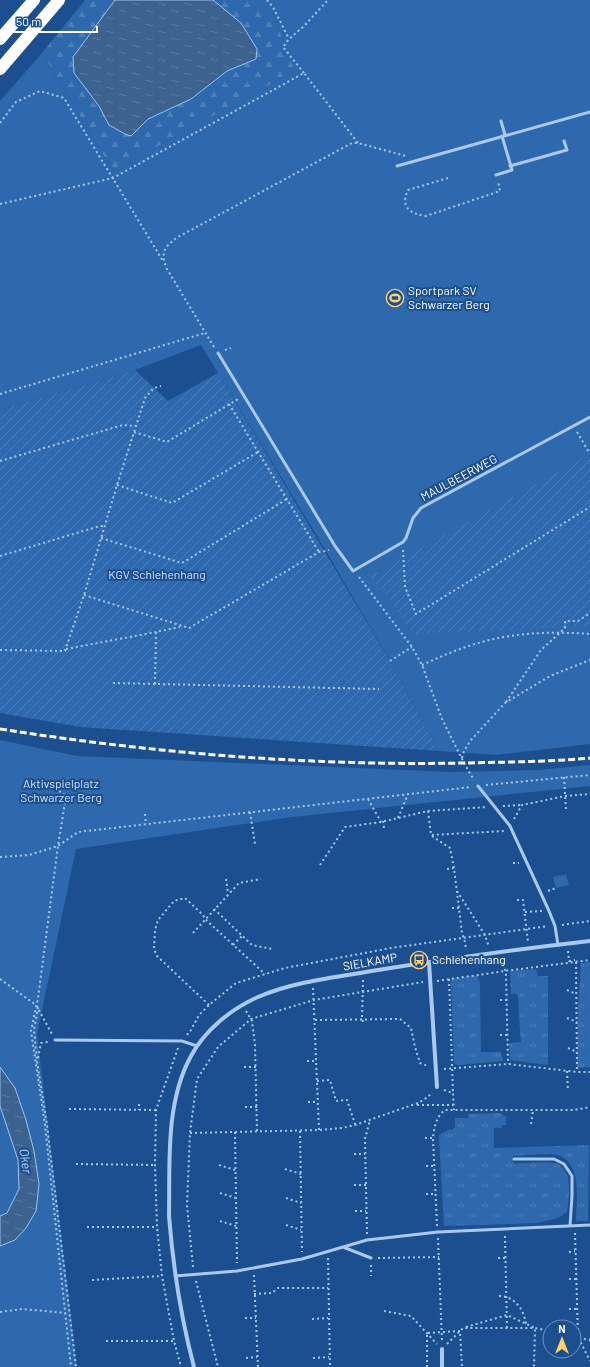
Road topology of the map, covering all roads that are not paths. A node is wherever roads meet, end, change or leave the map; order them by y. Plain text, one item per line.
1 (34, 0) edge
2 (59, 0) edge
3 (0, 39) edge
4 (0, 68) edge
5 (590, 112) edge
6 (501, 121) dead end
7 (504, 136) junction
8 (564, 141) dead end
9 (397, 166) dead end
10 (510, 166) junction
11 (496, 175) road end
12 (218, 353) road end
13 (590, 417) edge
14 (478, 786) road end
15 (590, 941) edge
16 (558, 945) junction
17 (429, 962) junction
18 (55, 1040) road end
19 (197, 1046) junction
20 (437, 1087) road end
21 (514, 1159) dead end
22 (590, 1225) edge
23 (570, 1226) junction
24 (344, 1247) junction
25 (371, 1258) road end
26 (175, 1276) junction
27 (442, 1349) road end
28 (194, 1367) edge
29 (442, 1367) edge

1 - 3 highway
2 - 4 highway
5 - 7 lane
6 - 7 lane
7 - 9 lane
7 - 10 lane
8 - 10 lane
10 - 11 lane
12 - 13 lane, MAULBEERWEG
14 - 16 lane
15 - 16 street, SIELKAMP
16 - 17 street, SIELKAMP
17 - 19 street, SIELKAMP
17 - 20 street
18 - 19 lane
19 - 26 street, SIELKAMP
21 - 23 lane
22 - 23 lane
23 - 24 lane
24 - 25 lane
24 - 26 lane
26 - 28 street, SIELKAMP
27 - 29 street

